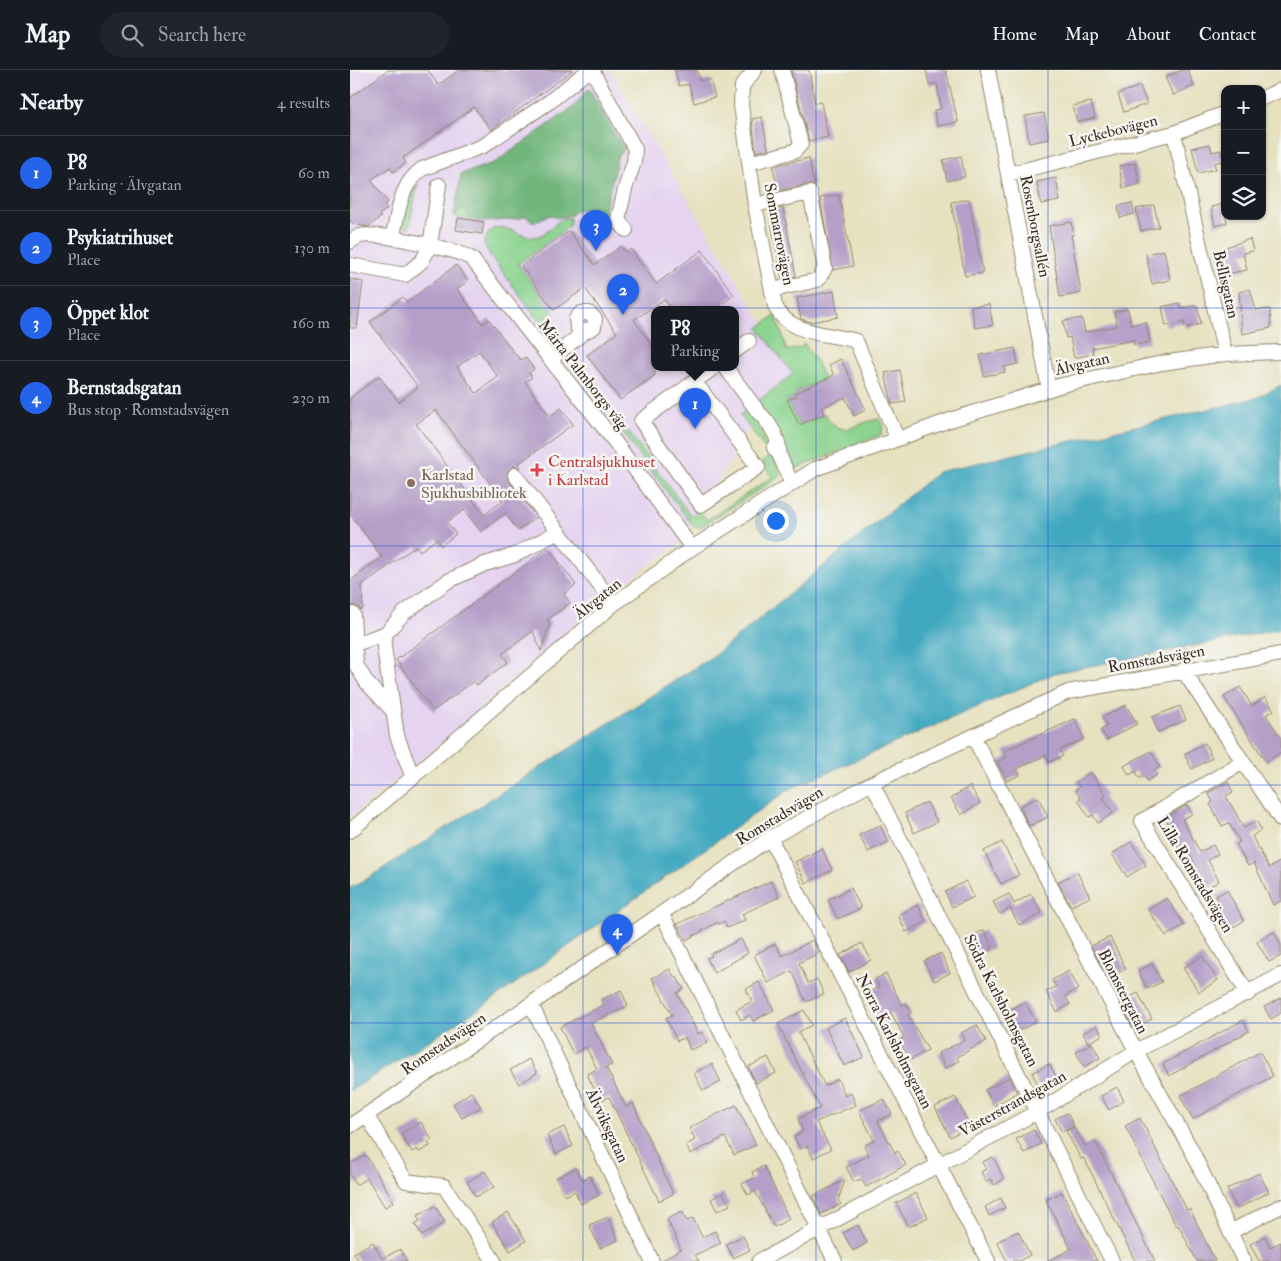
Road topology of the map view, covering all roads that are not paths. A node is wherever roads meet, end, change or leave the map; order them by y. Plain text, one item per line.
1 (590, 70) edge
2 (755, 70) edge
3 (782, 70) edge
4 (988, 70) edge
5 (1281, 90) edge
6 (1266, 96) edge
7 (1221, 114) edge
8 (1174, 133) junction
9 (749, 163) junction
10 (1008, 174) junction
11 (439, 185) dead end
12 (756, 204) junction
13 (626, 230) dead end
14 (392, 238) junction
15 (350, 242) edge
16 (430, 246) junction
17 (350, 265) edge
18 (773, 290) junction
19 (584, 332) dead end
20 (748, 341) dead end
21 (739, 348) edge
22 (1281, 352) edge
23 (1225, 354) junction
24 (551, 359) junction
25 (709, 371) edge
26 (728, 371) edge
27 (695, 382) junction
28 (1049, 389) junction
29 (896, 438) junction
30 (515, 475) dead end
31 (791, 482) junction
32 (558, 532) junction
33 (692, 548) junction
34 (614, 604) junction
35 (353, 614) dead end
36 (386, 632) junction
37 (356, 644) junction
38 (1281, 654) edge
39 (1183, 670) junction
40 (393, 711) junction
41 (973, 736) junction
42 (1244, 762) junction
43 (413, 778) junction
44 (872, 783) junction
45 (1281, 820) edge
46 (350, 831) edge
47 (770, 838) junction
48 (662, 914) junction
49 (1281, 975) edge
50 (1248, 994) junction
51 (531, 1004) junction
52 (1136, 1051) junction
53 (1039, 1111) junction
54 (367, 1116) junction
55 (350, 1126) edge
56 (938, 1163) junction
57 (1281, 1206) edge
58 (818, 1229) junction
59 (1230, 1232) junction
60 (494, 1261) edge
61 (652, 1261) edge
62 (759, 1261) edge
63 (835, 1261) edge
64 (988, 1261) edge
65 (1112, 1261) edge
66 (1244, 1261) edge

1 - 13 street
1 - 14 street
2 - 9 street, Sommarrovägen
3 - 9 street
4 - 10 street, Rosenborgsallén
5 - 6 street
7 - 8 street, Lyckebovägen
8 - 10 street, Lyckebovägen
8 - 23 street, Bellisgatan
9 - 12 street, Sommarrovägen
10 - 28 street, Rosenborgsallén
11 - 16 street
12 - 18 street, Sommarrovägen
12 - 18 street
14 - 15 street, Märta Palmborgs väg
14 - 16 street, Märta Palmborgs väg
16 - 17 street
16 - 24 street, Märta Palmborgs väg
18 - 29 street, Sommarrovägen
19 - 24 street
20 - 21 street
22 - 23 street, Älvgatan
23 - 28 street, Älvgatan
24 - 33 street, Märta Palmborgs väg
25 - 27 street
26 - 31 street
27 - 27 street
28 - 29 street, Älvgatan
29 - 31 street, Älvgatan
30 - 32 street
31 - 33 street, Älvgatan
32 - 34 street
32 - 36 street
33 - 34 street, Älvgatan
34 - 43 street, Älvgatan
35 - 37 street
36 - 37 street
36 - 40 street
37 - 40 street
38 - 39 street, Romstadsvägen
39 - 41 street, Romstadsvägen
39 - 42 street
40 - 43 street
41 - 44 street, Romstadsvägen
41 - 52 street, Blomstergatan
42 - 45 street
42 - 50 street, Lilla Romstadsvägen
43 - 46 street, Älvgatan
44 - 47 street, Romstadsvägen
44 - 53 street, Södra Karlsholmsgatan
47 - 48 street, Romstadsvägen
47 - 56 street, Norra Karlsholmsgatan
48 - 51 street, Romstadsvägen
48 - 58 street
49 - 50 street, Västerstrandsgatan
50 - 52 street, Västerstrandsgatan
51 - 54 street, Romstadsvägen
51 - 61 street, Älvviksgatan
52 - 53 street, Västerstrandsgatan
52 - 59 street, Blomstergatan
53 - 56 street, Västerstrandsgatan
53 - 65 street, Södra Karlsholmsgatan
54 - 55 street, Romstadsvägen
54 - 60 street
56 - 58 street, Västerstrandsgatan
56 - 64 street, Norra Karlsholmsgatan
57 - 59 street
58 - 62 street, Västerstrandsgatan
58 - 63 street
59 - 66 street, Blomstergatan

